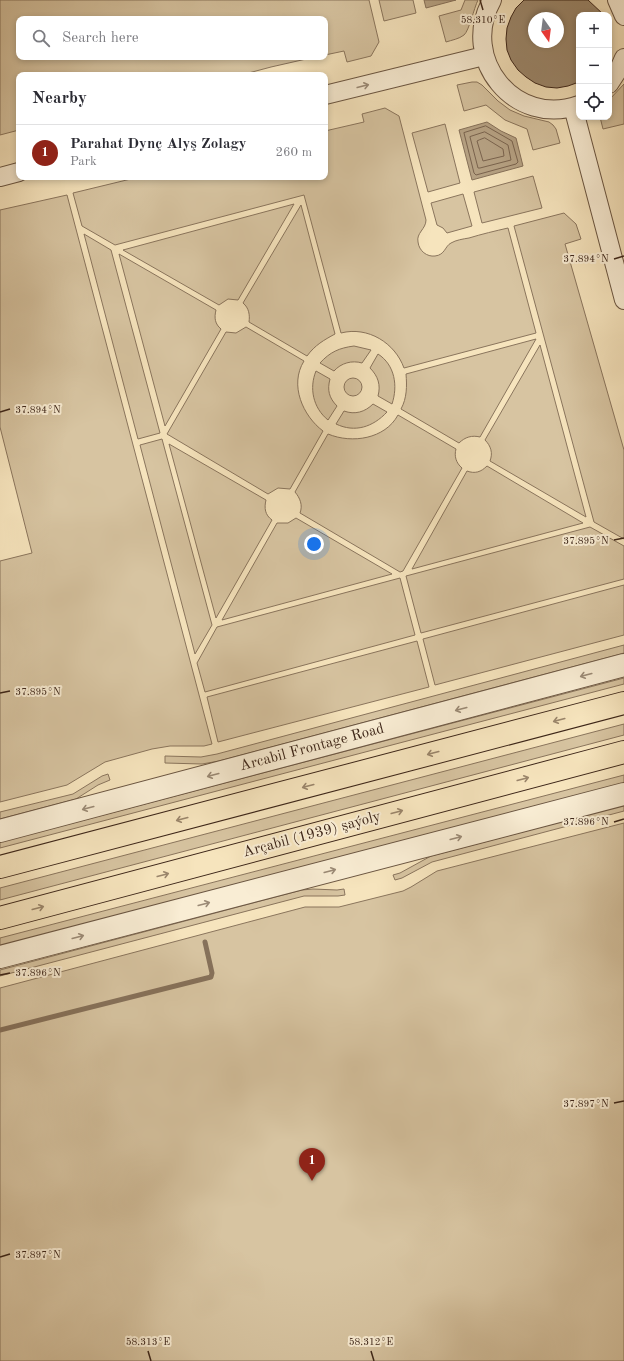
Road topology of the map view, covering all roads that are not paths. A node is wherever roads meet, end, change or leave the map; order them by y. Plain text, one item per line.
1 (492, 0) edge
2 (617, 0) edge
3 (624, 16) edge
4 (484, 56) junction
5 (624, 58) edge
6 (612, 80) edge
7 (328, 94) edge
8 (576, 106) edge
9 (579, 120) edge
10 (16, 173) edge
11 (0, 177) edge
12 (624, 300) edge
13 (624, 665) edge
14 (624, 703) edge
15 (624, 752) edge
16 (624, 794) edge
17 (0, 832) edge
18 (0, 867) edge
19 (0, 918) edge
20 (0, 957) edge

1 - 4 street
2 - 3 street
7 -> 4 street
4 - 8 street
5 - 6 street
9 - 12 street
10 - 11 street
13 -> 17 street, Arcabil Frontage Road
14 -> 18 main road
19 -> 15 main road, Arçabil (1939) şaýoly
20 -> 16 street

